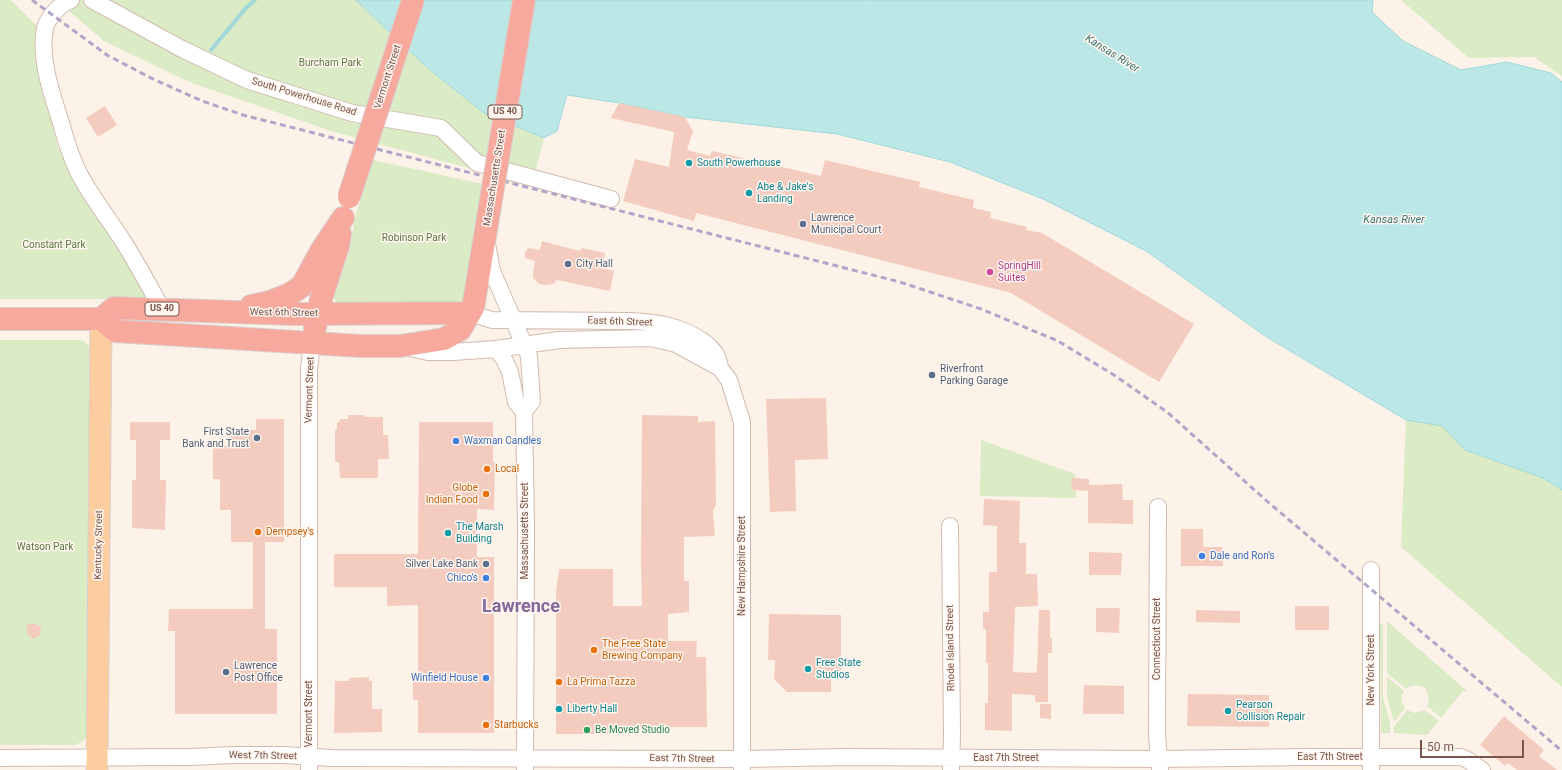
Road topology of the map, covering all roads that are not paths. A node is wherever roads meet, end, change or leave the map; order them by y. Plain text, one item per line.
1 (71, 0) edge
2 (92, 0) edge
3 (413, 0) edge
4 (524, 0) edge
5 (611, 199) dead end
6 (343, 218) junction
7 (486, 231) junction
8 (162, 309) junction
9 (227, 312) junction
10 (470, 313) junction
11 (318, 314) junction
12 (0, 319) edge
13 (101, 319) junction
14 (514, 320) junction
15 (312, 343) junction
16 (525, 345) junction
17 (400, 346) junction
18 (496, 350) junction
19 (720, 368) junction
20 (524, 412) junction
21 (1158, 507) dead end
22 (950, 526) dead end
23 (1371, 570) dead end
24 (0, 758) edge
25 (309, 763) edge
26 (97, 764) edge
27 (525, 764) edge
28 (951, 764) edge
29 (1160, 764) edge
30 (1371, 764) edge
31 (742, 765) edge
32 (1482, 770) edge

1 - 8 street
2 - 5 street, South Powerhouse Road
3 - 6 highway, Vermont Street / US 40, bridge
4 - 7 highway, Massachusetts Street / US 40, bridge
6 - 9 highway, US 40
6 - 11 highway, Vermont Street
7 - 10 highway, Massachusetts Street / US 40
7 - 14 street, Massachusetts Street
8 - 9 highway, West 6th Street / US 40
8 - 13 highway, West 6th Street / US 40
9 - 11 highway, West 6th Street
10 - 11 highway, West 6th Street
10 - 14 street, West 6th Street
10 - 17 highway, US 40
11 - 15 highway, Vermont Street
12 - 13 highway
13 - 15 highway, US 40
13 - 26 main road, Kentucky Street
14 - 16 street, Massachusetts Street
14 - 19 street, East 6th Street
15 - 17 highway, US 40
15 - 25 street, Vermont Street
16 - 18 street
16 - 19 street, East 6th Street
16 - 20 street, Massachusetts Street
17 - 18 street
18 - 20 street, Massachusetts Street
19 - 31 street, New Hampshire Street
20 - 27 street, Massachusetts Street
21 - 29 street, Connecticut Street
22 - 28 street, Rhode Island Street
23 - 30 street, New York Street
24 - 26 street, West 7th Street
25 - 26 street, West 7th Street
25 - 27 street, West 7th Street
27 - 31 street, East 7th Street
28 - 29 street, East 7th Street
28 - 31 street, East 7th Street
29 - 30 street, East 7th Street
30 - 32 street, East 7th Street

